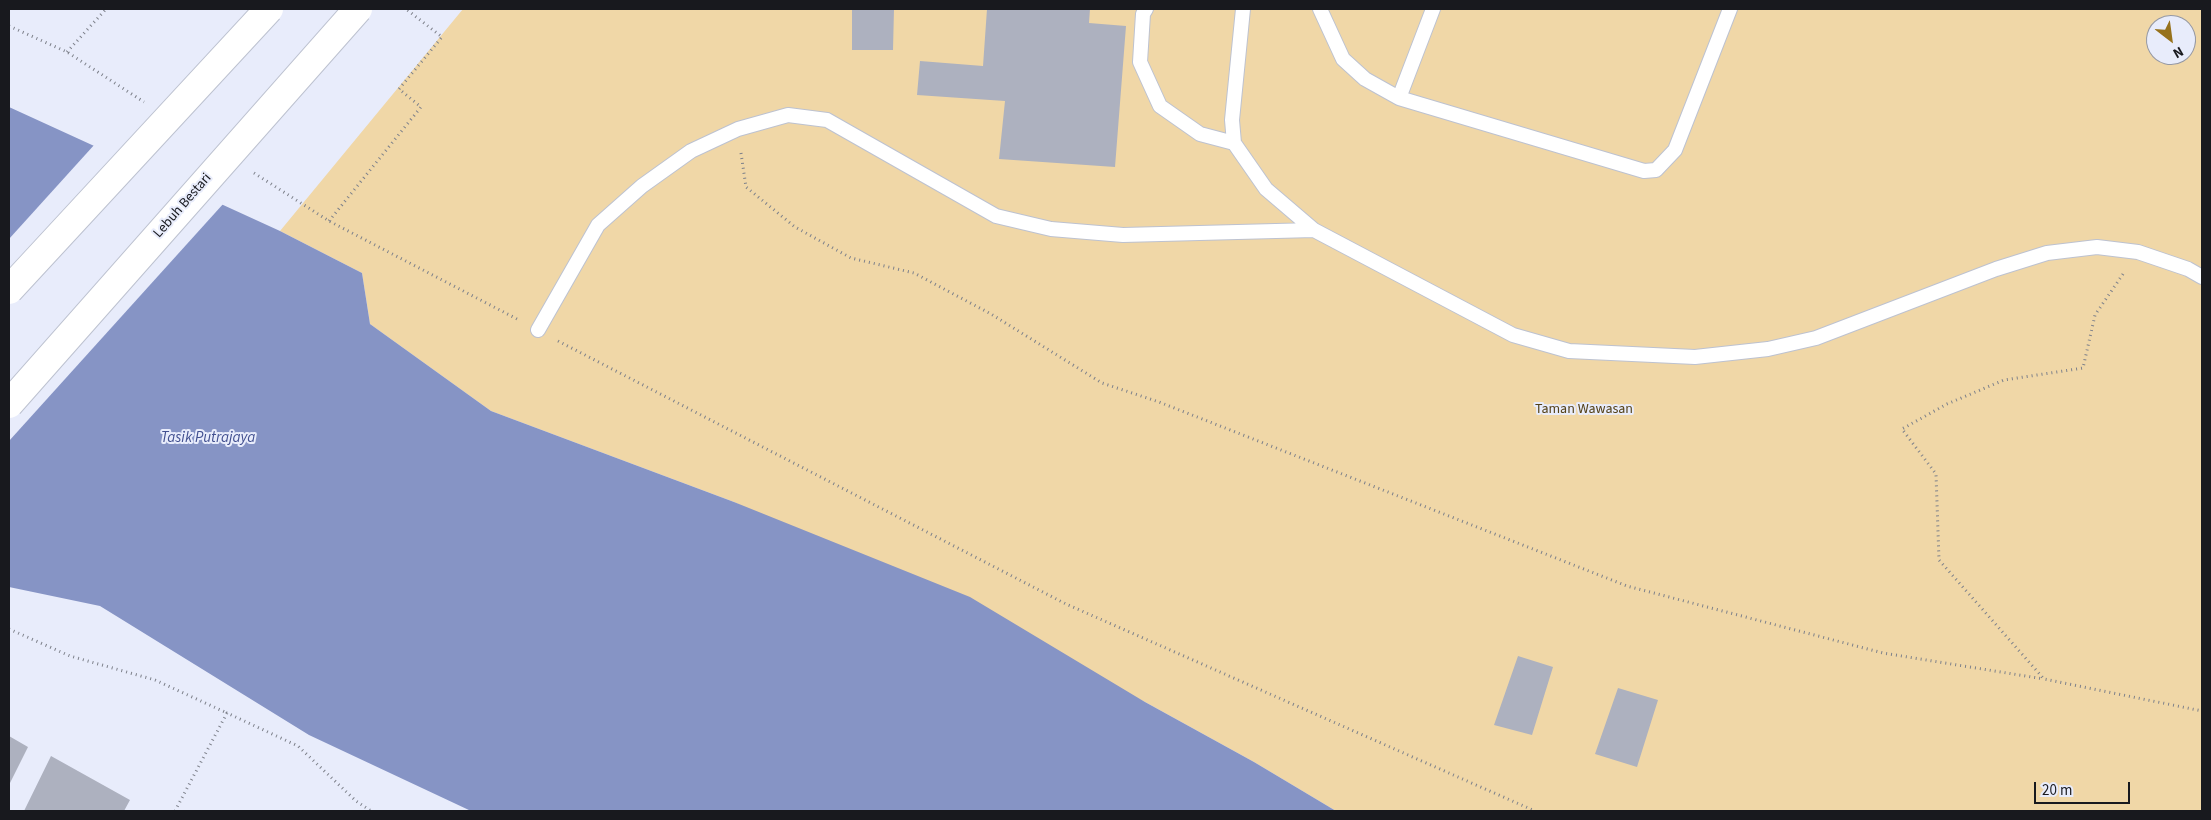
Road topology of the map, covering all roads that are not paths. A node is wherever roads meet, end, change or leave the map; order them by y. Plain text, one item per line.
1 (269, 9) edge
2 (358, 9) edge
3 (1146, 9) edge
4 (1243, 9) edge
5 (1320, 9) edge
6 (1433, 9) edge
7 (1730, 9) edge
8 (1399, 98) junction
9 (1234, 143) junction
10 (1314, 230) junction
11 (2202, 277) edge
12 (9, 290) edge
13 (538, 330) road end
14 (9, 404) edge

1 - 12 main road, bridge
2 - 14 main road, Lebuh Bestari, bridge
3 - 9 lane
4 - 9 lane
5 - 8 lane
6 - 8 lane
7 - 8 lane
9 - 10 lane
10 - 11 lane
10 - 13 lane

